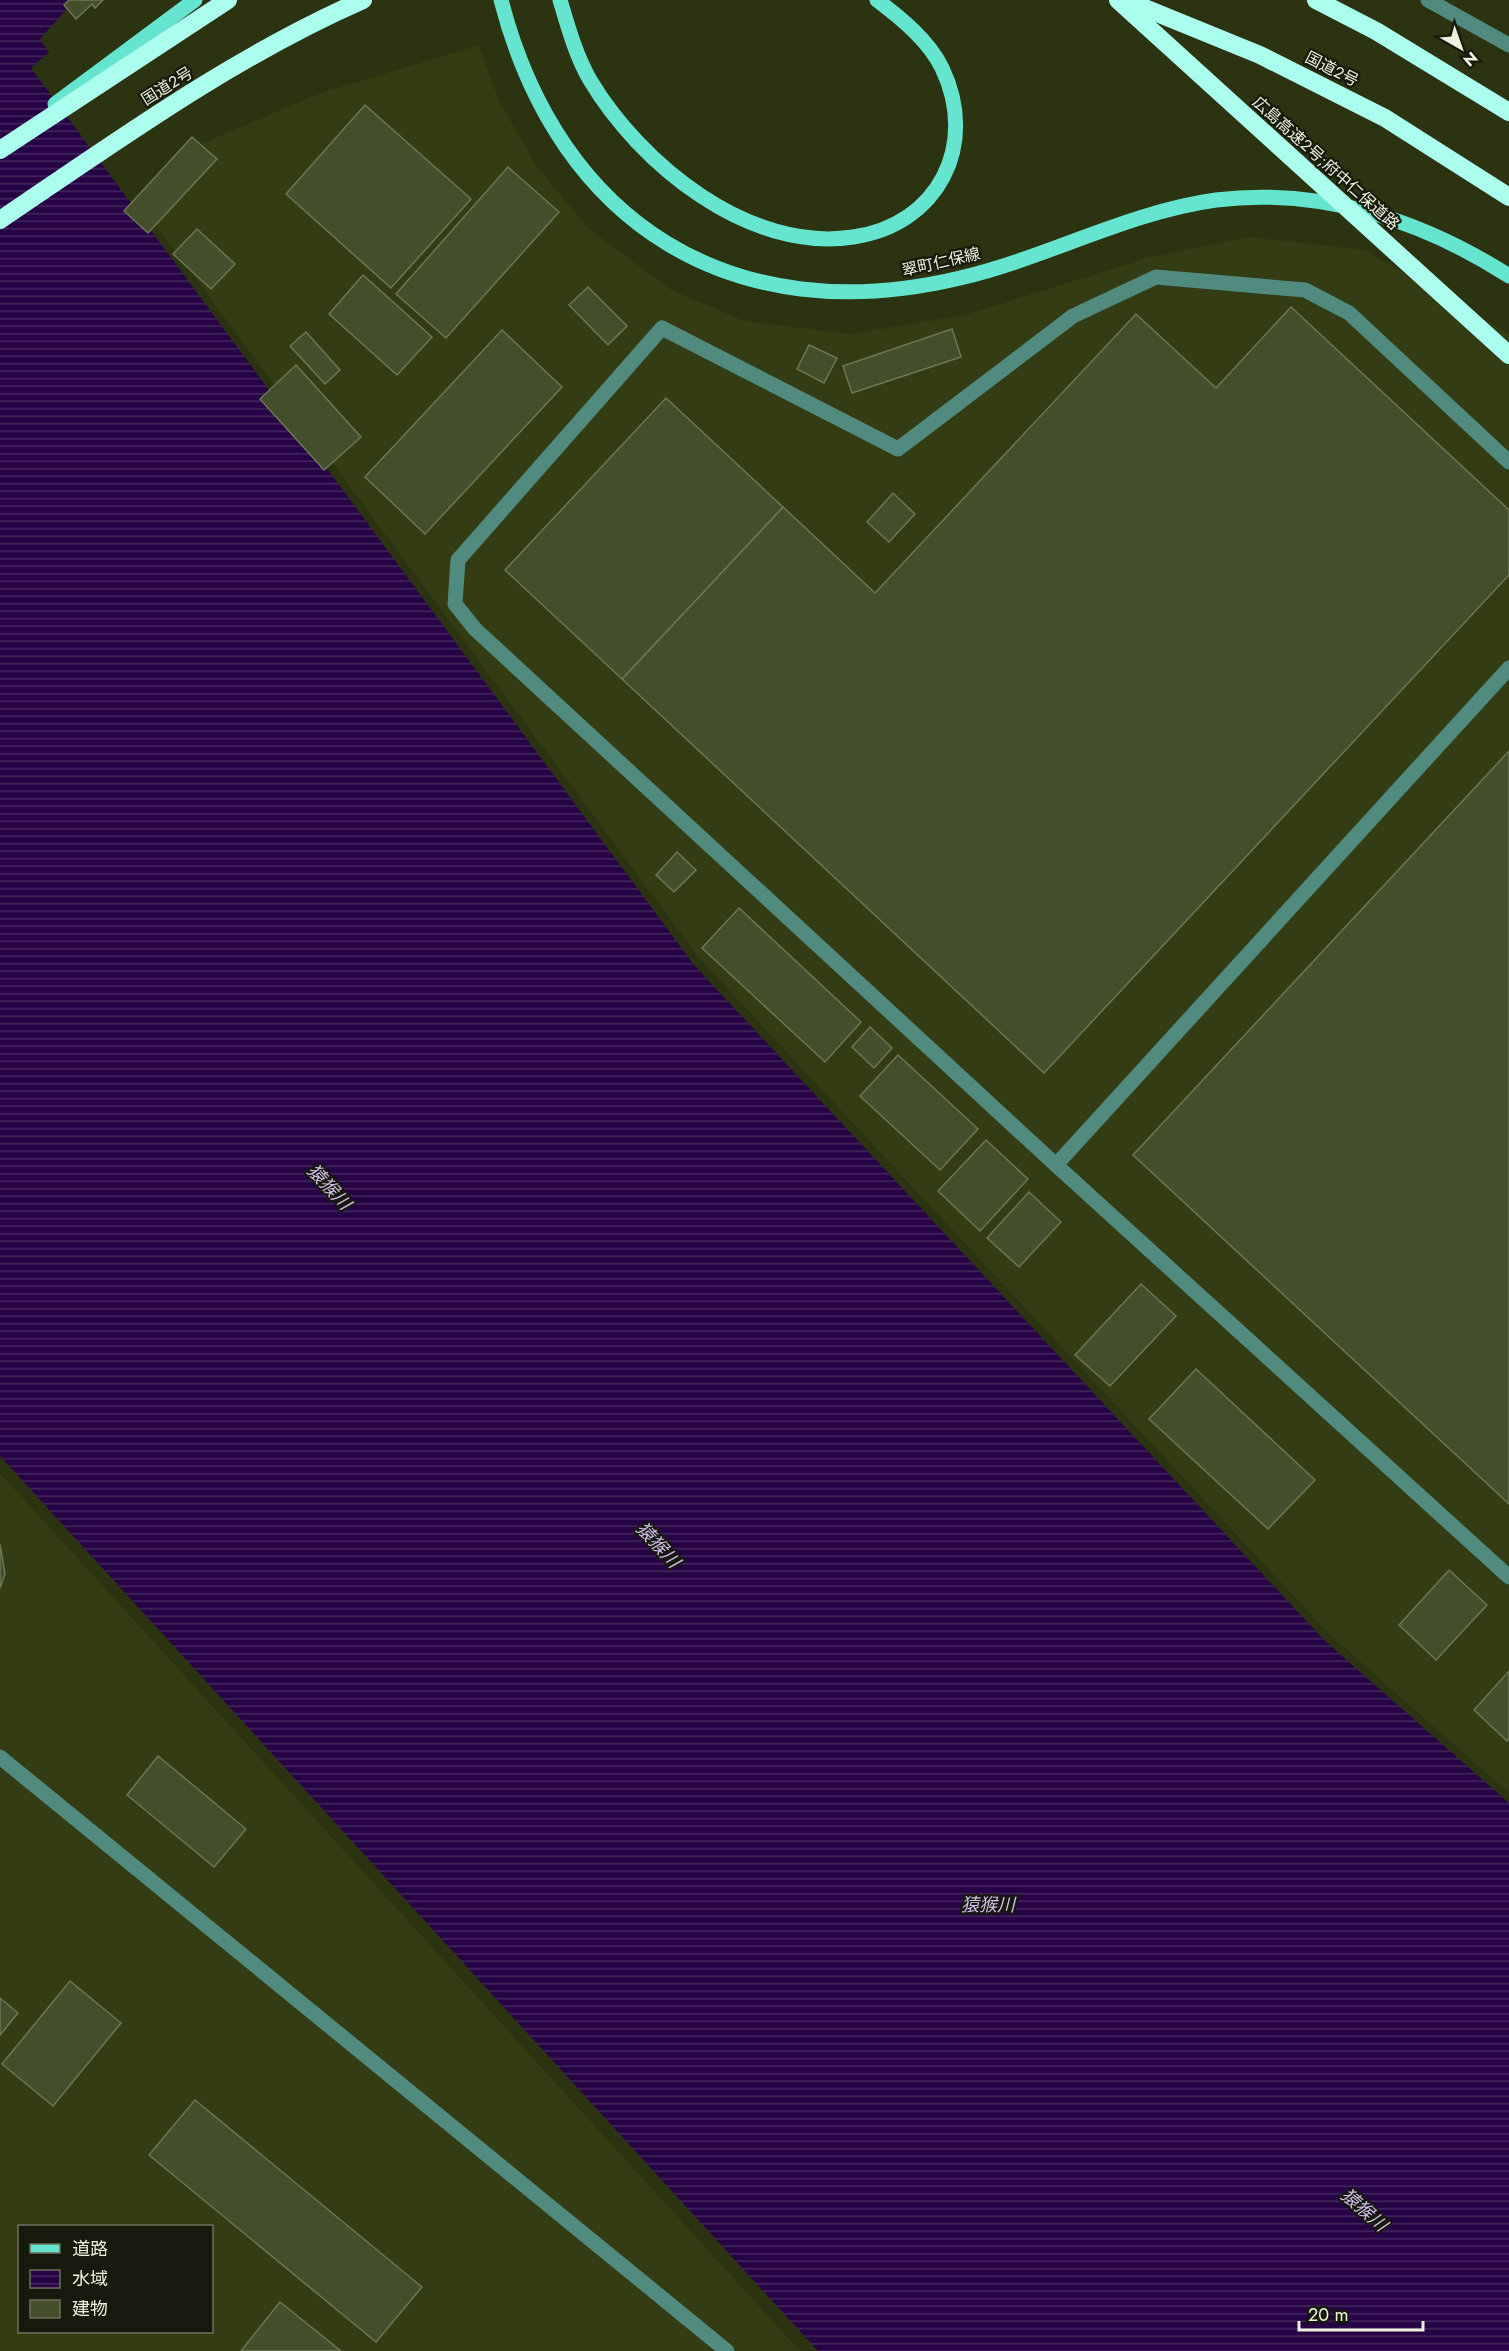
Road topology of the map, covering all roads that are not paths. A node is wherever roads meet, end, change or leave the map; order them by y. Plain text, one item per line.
1 (228, 0) edge
2 (363, 0) edge
3 (501, 0) edge
4 (560, 0) edge
5 (877, 0) edge
6 (1118, 0) edge
7 (1125, 0) edge
8 (1316, 0) edge
9 (1428, 0) edge
10 (200, 7) edge
11 (1509, 45) edge
12 (1509, 112) edge
13 (0, 148) edge
14 (1509, 197) edge
15 (0, 220) edge
16 (1509, 276) edge
17 (1509, 355) edge
18 (1509, 462) edge
19 (1509, 668) edge
20 (1056, 1165) junction
21 (1509, 1577) edge
22 (0, 1757) edge
23 (727, 2351) edge

1 - 10 highway
2 - 15 highway, 国道2号
3 - 16 main road, 翠町仁保線
4 - 5 main road
6 - 17 highway, 広島高速2号;府中仁保道路
7 - 14 highway, 国道2号
8 - 12 highway
9 - 11 street
10 - 13 highway
18 - 20 street
19 - 20 street
20 - 21 street
22 - 23 street

